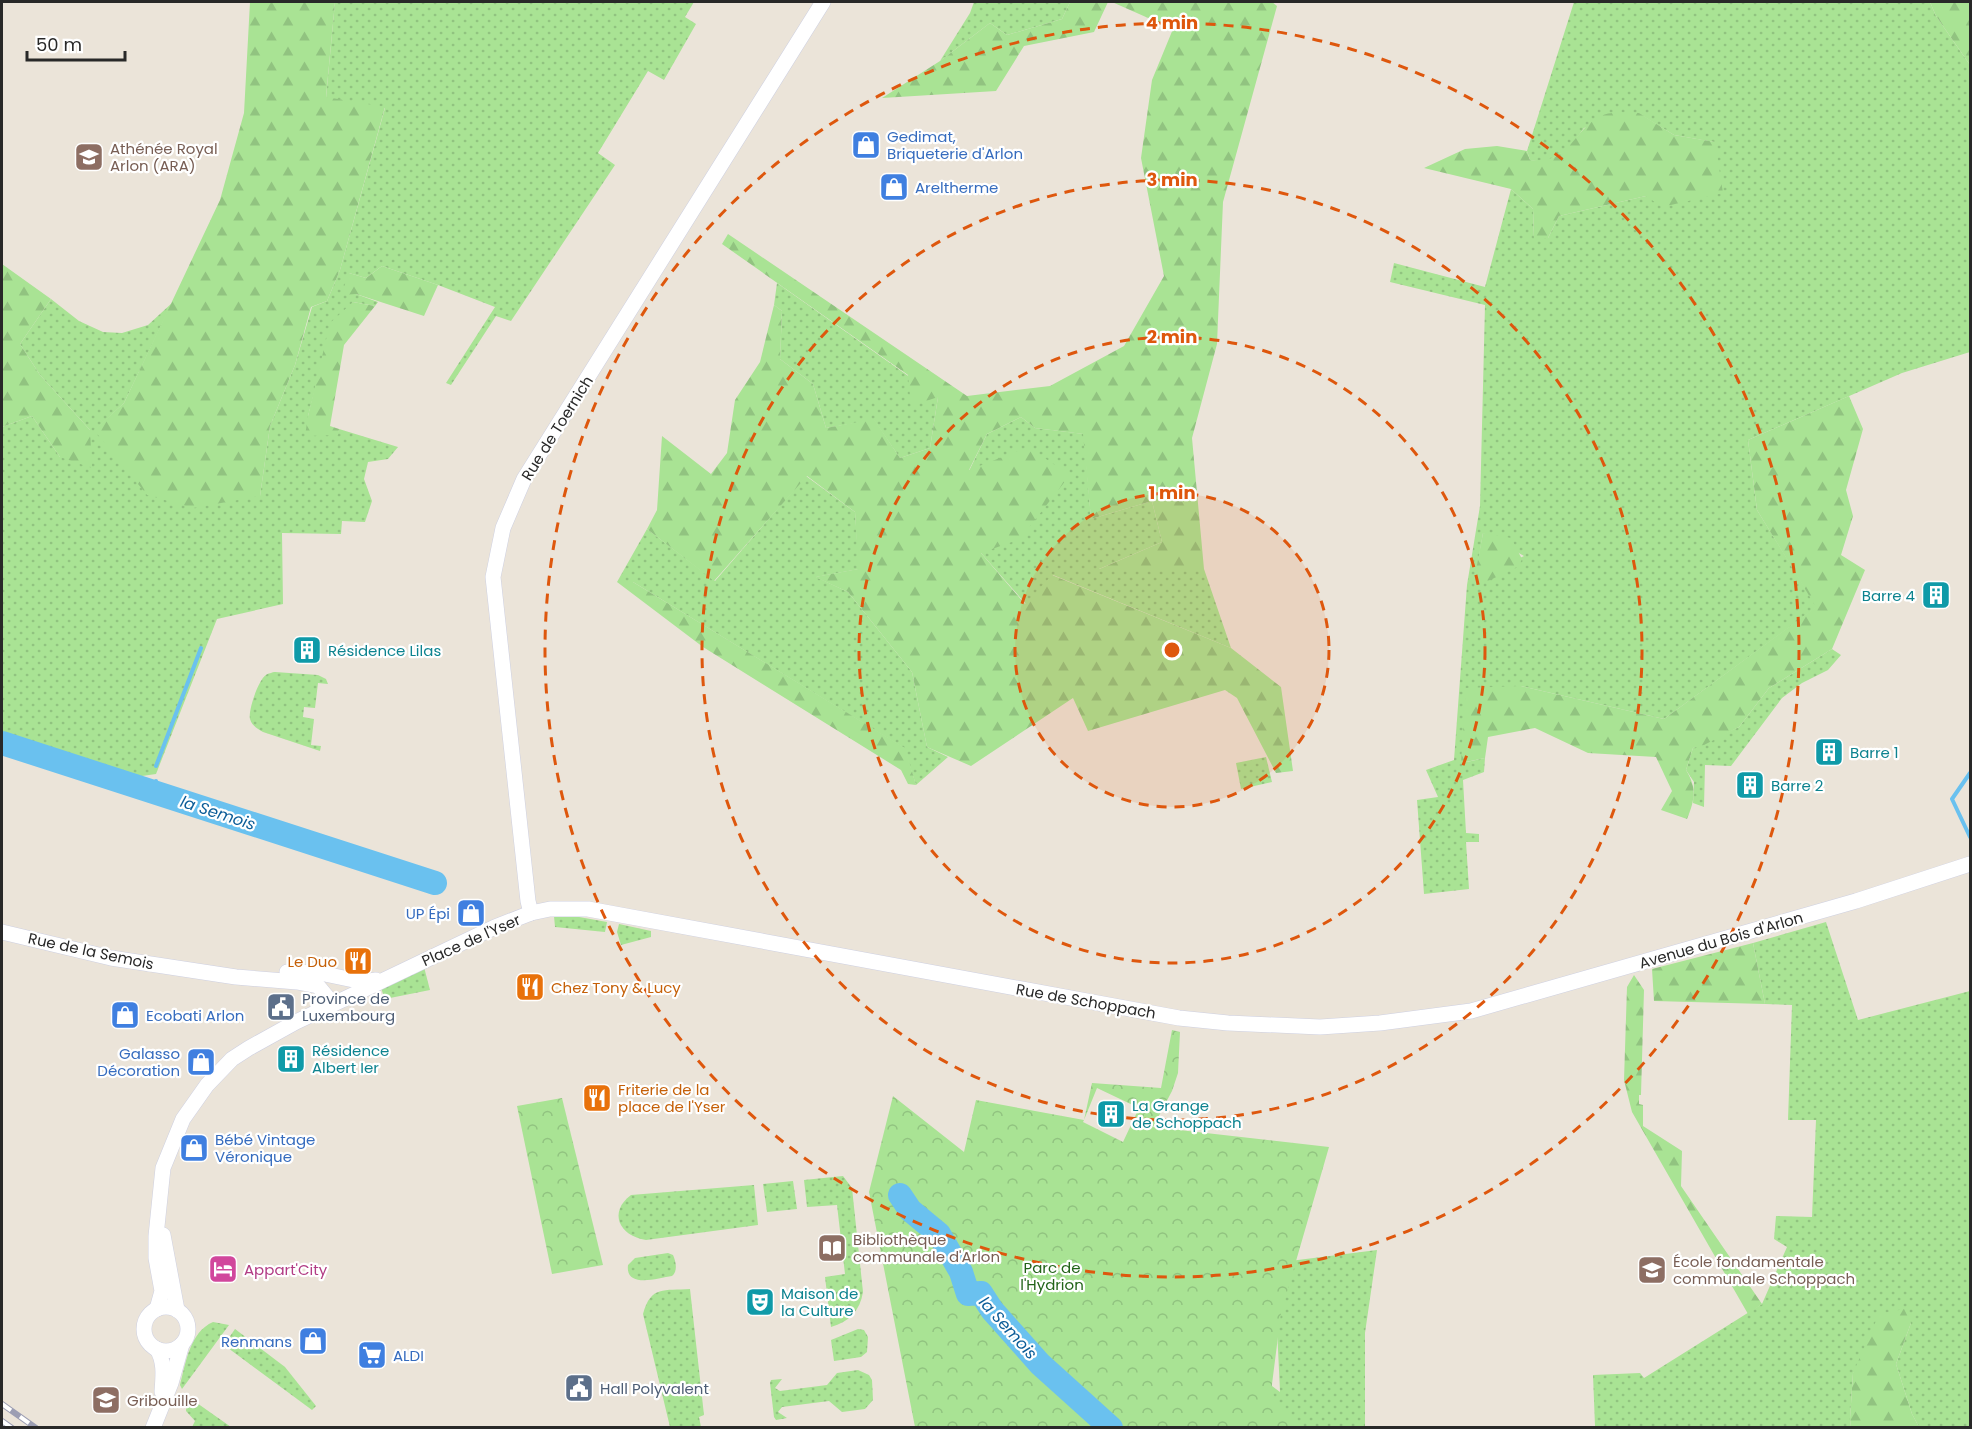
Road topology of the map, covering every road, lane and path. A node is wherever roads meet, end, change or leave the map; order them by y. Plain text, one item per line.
1 (823, 2) edge
2 (1971, 864) edge
3 (531, 914) junction
4 (705, 930) joint
5 (2, 932) edge
6 (182, 968) junction
7 (215, 973) junction
8 (348, 979) junction
9 (388, 979) junction
10 (351, 996) junction
11 (1471, 1011) joint
12 (315, 1013) junction
13 (159, 1211) junction
14 (157, 1310) junction
15 (177, 1310) junction
16 (182, 1344) junction
17 (157, 1349) junction
18 (161, 1405) junction
19 (153, 1428) edge

1 - 3 main road, Rue de Toernich
2 - 11 main road, Avenue du Bois d'Arlon
3 - 4 main road, Place de l'Yser
3 - 9 main road, Place de l'Yser
4 - 11 main road, Rue de Schoppach
5 - 6 main road, Rue de la Semois
6 - 7 main road, Rue de la Semois
6 - 8 main road, Rue de la Semois
7 - 10 main road, Rue de la Semois
7 - 12 main road, Rue de la Semois
8 - 9 main road, Rue de la Semois
8 - 10 main road
9 - 10 main road, Place de l'Yser
10 - 12 main road, Place de l'Yser
12 - 13 main road, Place de l'Yser
13 - 14 main road, Place de l'Yser
13 - 15 main road
14 - 15 main road
14 - 17 main road
15 - 16 main road
16 - 17 main road
16 - 18 main road
17 - 18 main road
18 - 19 main road

